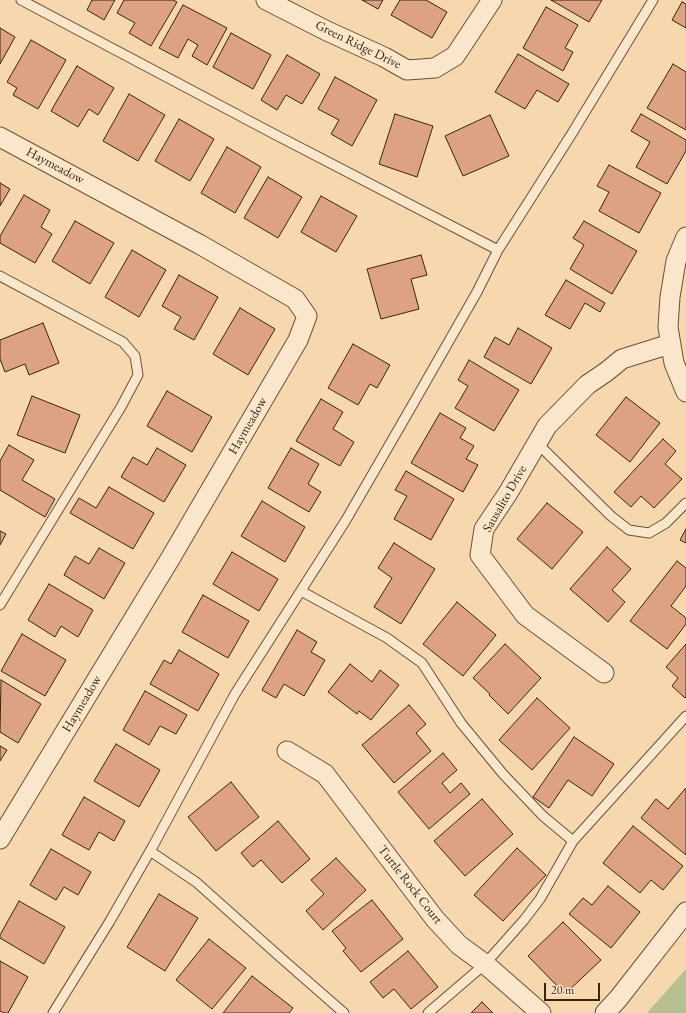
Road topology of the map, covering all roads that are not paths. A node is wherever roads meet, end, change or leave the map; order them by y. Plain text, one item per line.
1 (21, 0) edge
2 (266, 0) edge
3 (492, 0) edge
4 (653, 0) edge
5 (0, 137) edge
6 (686, 237) edge
7 (498, 250) junction
8 (0, 276) edge
9 (670, 344) junction
10 (686, 392) edge
11 (537, 444) junction
12 (686, 503) edge
13 (301, 591) junction
14 (0, 605) edge
15 (604, 673) dead end
16 (686, 716) edge
17 (287, 751) dead end
18 (0, 839) edge
19 (573, 841) junction
20 (150, 851) junction
21 (686, 912) edge
22 (485, 964) junction
23 (53, 1013) edge
24 (344, 1013) edge
25 (428, 1013) edge
26 (541, 1013) edge
27 (605, 1013) edge

1 - 7 lane
2 - 3 street, Green Ridge Drive
4 - 7 lane
5 - 18 street, Haymeadow
6 - 9 street
7 - 13 lane
8 - 14 lane
9 - 10 street
9 - 11 street, Sausalito Drive
11 - 12 lane
11 - 15 street, Sausalito Drive
13 - 19 lane
13 - 20 lane
16 - 19 lane
17 - 22 street, Turtle Rock Court
19 - 22 lane
20 - 23 lane
20 - 24 lane
21 - 27 street
22 - 25 lane
22 - 26 street, Turtle Rock Court

